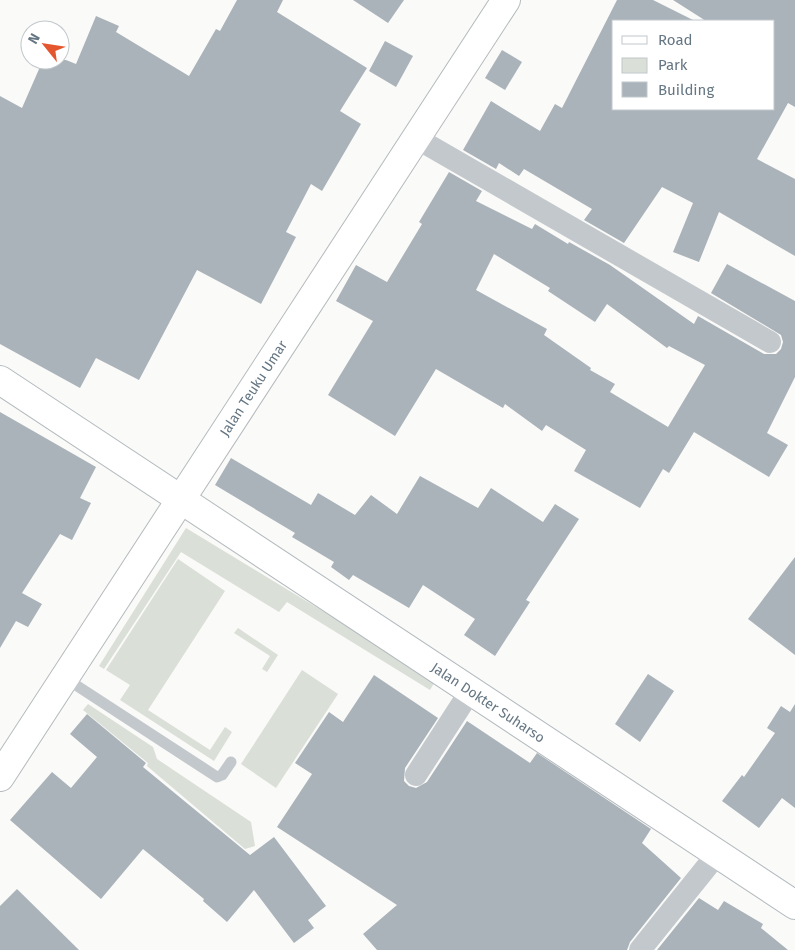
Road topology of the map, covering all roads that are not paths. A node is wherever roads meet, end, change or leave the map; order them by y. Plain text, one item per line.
1 (506, 0) edge
2 (416, 138) junction
3 (770, 342) dead end
4 (0, 380) edge
5 (180, 499) junction
6 (65, 678) junction
7 (472, 690) junction
8 (231, 762) dead end
9 (416, 775) dead end
10 (0, 777) edge
11 (718, 853) junction
12 (795, 905) edge
13 (640, 950) edge

1 - 2 main road, Jalan Teuku Umar
2 - 3 street
2 - 5 main road, Jalan Teuku Umar
4 - 5 main road, Jalan Dokter Suharso
5 - 6 main road, Jalan Teuku Umar
5 - 7 main road, Jalan Dokter Suharso
6 - 8 lane
6 - 10 main road, Jalan Teuku Umar
7 - 9 street
7 - 11 main road, Jalan Dokter Suharso
11 - 12 main road, Jalan Dokter Suharso
11 - 13 street

